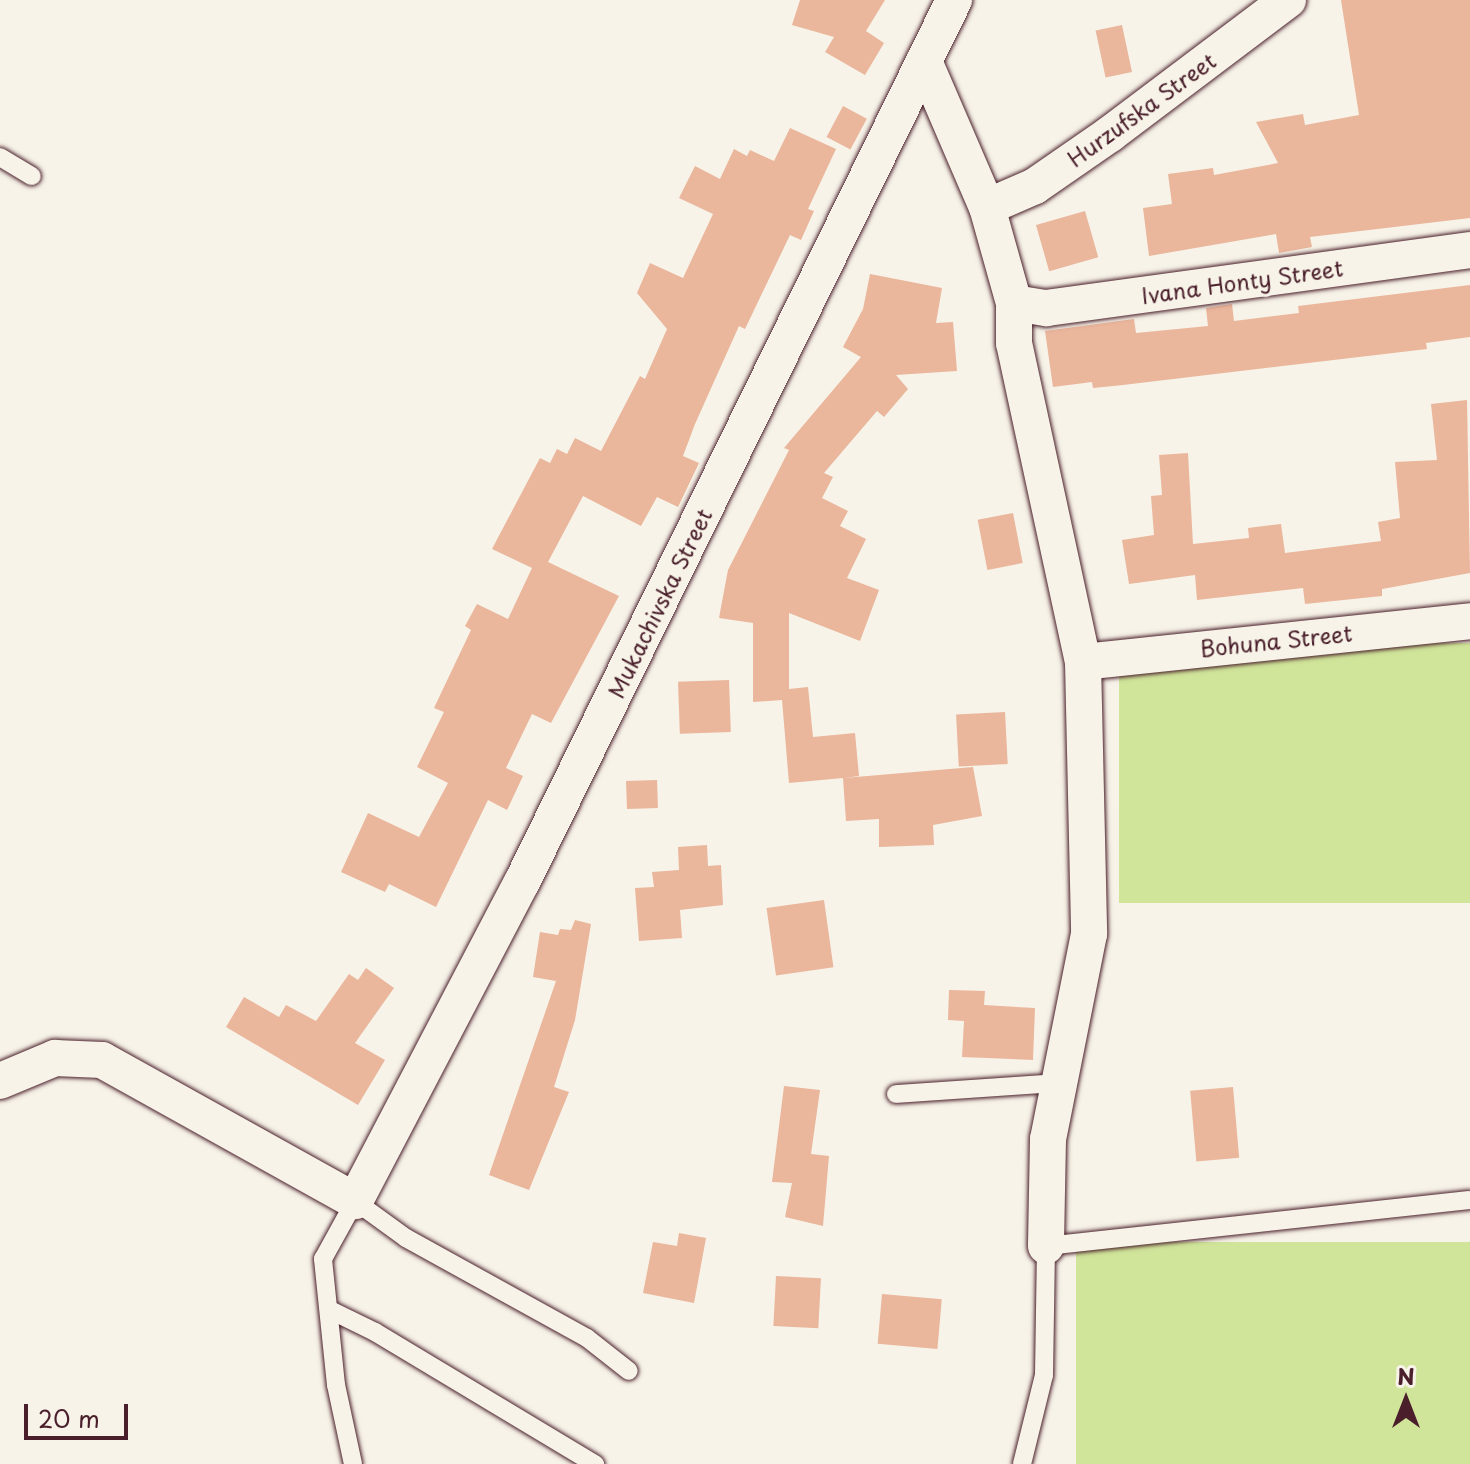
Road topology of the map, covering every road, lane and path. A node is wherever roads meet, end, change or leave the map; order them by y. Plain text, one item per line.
1 (954, 0) edge
2 (1288, 0) edge
3 (924, 61) junction
4 (0, 157) edge
5 (32, 176) dead end
6 (987, 207) junction
7 (1470, 250) edge
8 (1014, 303) junction
9 (1470, 621) edge
10 (1083, 662) junction
11 (0, 1081) edge
12 (1058, 1083) junction
13 (896, 1094) dead end
14 (1470, 1200) edge
15 (355, 1201) junction
16 (1046, 1246) junction
17 (330, 1310) junction
18 (629, 1371) dead end
19 (353, 1464) edge
20 (595, 1464) edge
21 (1022, 1464) edge

1 - 3 street, Mukachivska Street
2 - 6 street, Hurzufska Street
3 - 6 street
3 - 15 street, Mukachivska Street
4 - 5 lane
6 - 8 street
7 - 8 street, Ivana Honty Street
8 - 10 street
9 - 10 street, Bohuna Street
10 - 12 street
11 - 15 street
12 - 13 lane
12 - 16 street
14 - 16 lane
15 - 17 lane
15 - 18 lane
16 - 21 lane
17 - 19 lane
17 - 20 lane

